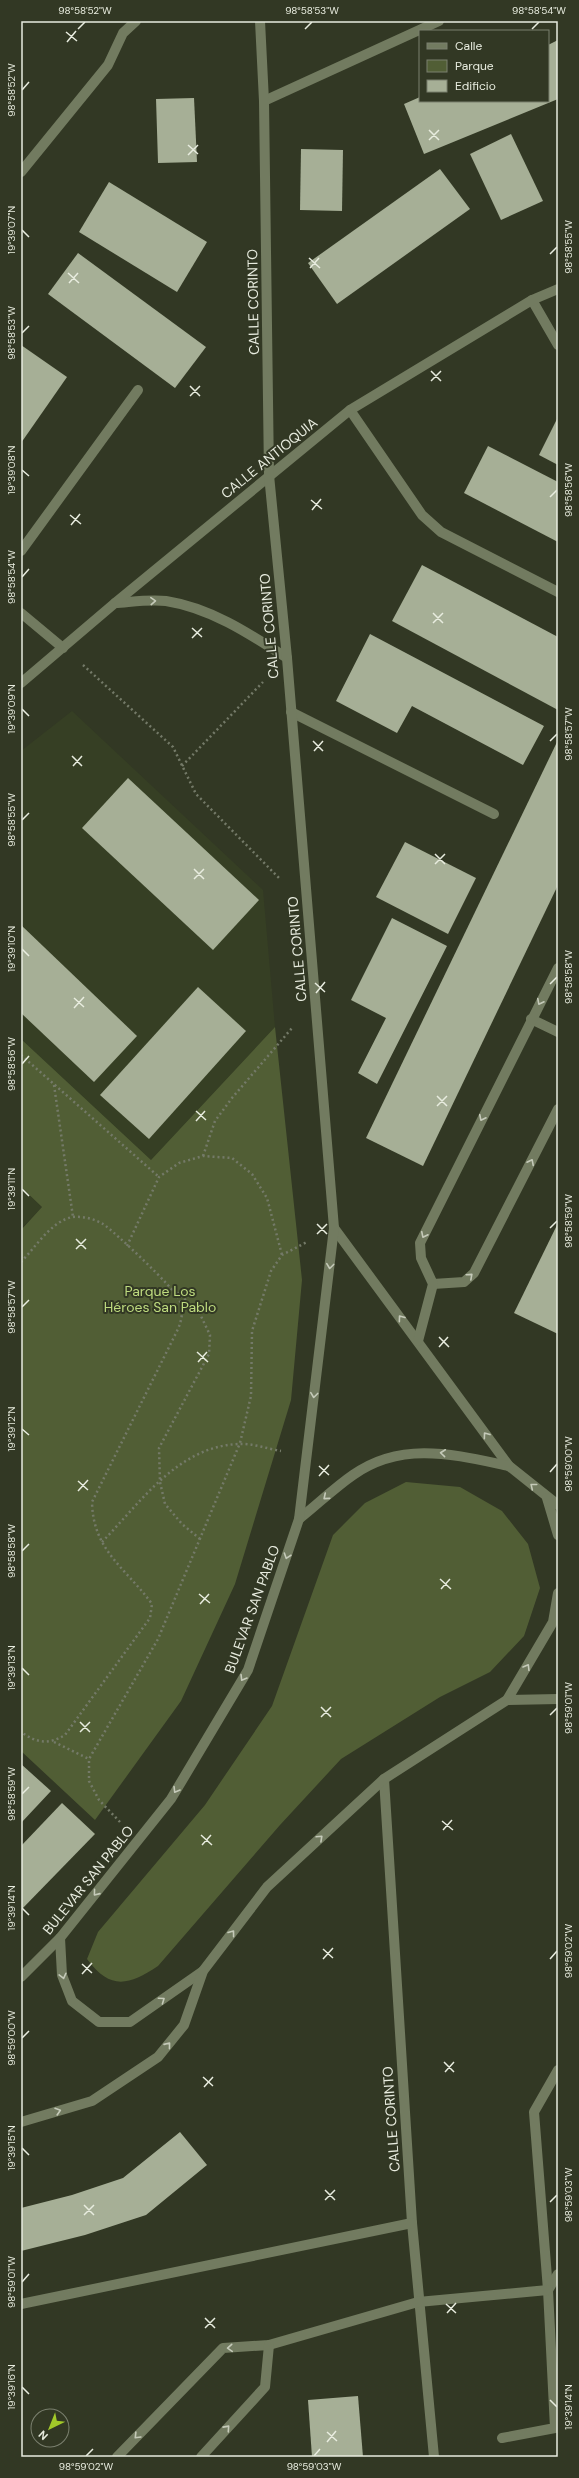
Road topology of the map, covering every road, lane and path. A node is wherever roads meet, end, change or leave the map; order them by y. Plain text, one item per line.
1 (136, 21) edge
2 (260, 21) edge
3 (439, 21) edge
4 (419, 30) edge
5 (419, 30) edge
6 (264, 101) junction
7 (21, 172) edge
8 (558, 289) edge
9 (532, 300) junction
10 (558, 345) edge
11 (138, 390) dead end
12 (350, 410) junction
13 (269, 475) junction
14 (21, 551) edge
15 (558, 592) edge
16 (114, 603) junction
17 (21, 613) edge
18 (63, 648) junction
19 (287, 658) junction
20 (21, 683) edge
21 (291, 712) junction
22 (182, 766) junction
23 (494, 814) dead end
24 (308, 907) junction
25 (558, 968) edge
26 (316, 1001) junction
27 (532, 1019) junction
28 (558, 1032) edge
29 (21, 1055) edge
30 (54, 1084) junction
31 (558, 1109) edge
32 (203, 1156) junction
33 (158, 1177) junction
34 (73, 1217) junction
35 (334, 1228) junction
36 (126, 1246) junction
37 (282, 1255) junction
38 (21, 1262) edge
39 (433, 1284) junction
40 (169, 1286) junction
41 (418, 1341) junction
42 (240, 1444) junction
43 (307, 1456) junction
44 (509, 1466) junction
45 (160, 1482) junction
46 (547, 1498) junction
47 (558, 1505) edge
48 (299, 1519) junction
49 (558, 1535) edge
50 (200, 1540) junction
51 (102, 1542) junction
52 (558, 1593) edge
53 (558, 1699) edge
54 (507, 1700) junction
55 (21, 1732) edge
56 (54, 1742) junction
57 (89, 1759) junction
58 (384, 1779) junction
59 (137, 1841) junction
60 (60, 1938) junction
61 (203, 1971) junction
62 (21, 1977) edge
63 (558, 2070) edge
64 (21, 2122) edge
65 (412, 2223) junction
66 (558, 2274) edge
67 (548, 2290) junction
68 (418, 2302) junction
69 (21, 2304) edge
70 (269, 2346) junction
71 (502, 2438) dead end
72 (117, 2457) edge
73 (201, 2457) edge
74 (434, 2457) edge

1 - 7 street
2 - 6 street, CALLE CORINTO
3 - 4 street
5 - 6 street
6 - 13 street, CALLE CORINTO
8 - 9 street, CALLE ANTIOQUIA
9 - 10 street
9 - 12 street, CALLE ANTIOQUIA
11 - 14 street
12 - 13 street, CALLE ANTIOQUIA
12 - 15 street
13 - 16 street, CALLE ANTIOQUIA
13 - 19 street, CALLE CORINTO
16 - 18 street, CALLE ANTIOQUIA
16 -> 19 street
17 - 18 street
18 - 20 street, CALLE ANTIOQUIA
18 - 22 path
19 - 21 street, CALLE CORINTO
19 - 22 path
21 - 23 street
21 - 24 street, CALLE CORINTO
22 - 24 path
24 - 26 street, CALLE CORINTO
25 -> 27 street
26 - 32 path
26 - 35 street, CALLE CORINTO
27 - 28 street
27 -> 39 street
29 - 30 path
30 - 33 path
30 - 34 path
39 -> 31 street
32 - 33 path
32 - 37 path
33 - 36 path
34 - 36 path
34 - 38 path
35 - 37 path
41 -> 35 street
35 -> 43 street, BULEVAR SAN PABLO
36 - 40 path
37 - 42 path
39 - 41 street
40 - 45 path
40 - 51 path
44 -> 41 street
42 - 43 path
42 - 45 path
42 - 50 path
43 - 48 street, BULEVAR SAN PABLO
46 -> 44 street
44 -> 48 street
45 - 50 path
45 - 51 path
46 - 47 street
46 - 49 street
48 -> 59 street, BULEVAR SAN PABLO
50 - 57 path
51 - 56 path
54 -> 52 street
53 - 54 street
54 - 58 street
55 - 56 path
56 - 57 path
57 - 59 path
61 -> 58 street
58 - 65 street, CALLE CORINTO
59 -> 60 street, BULEVAR SAN PABLO
60 -> 61 street
60 - 62 street, BULEVAR SAN PABLO
64 -> 61 street
63 - 67 street
65 - 68 street, CALLE CORINTO
65 - 69 street
66 - 67 street
67 - 68 street
67 - 71 street
68 - 70 street
68 - 74 street, CALLE CORINTO
70 -> 72 street
73 -> 70 street

